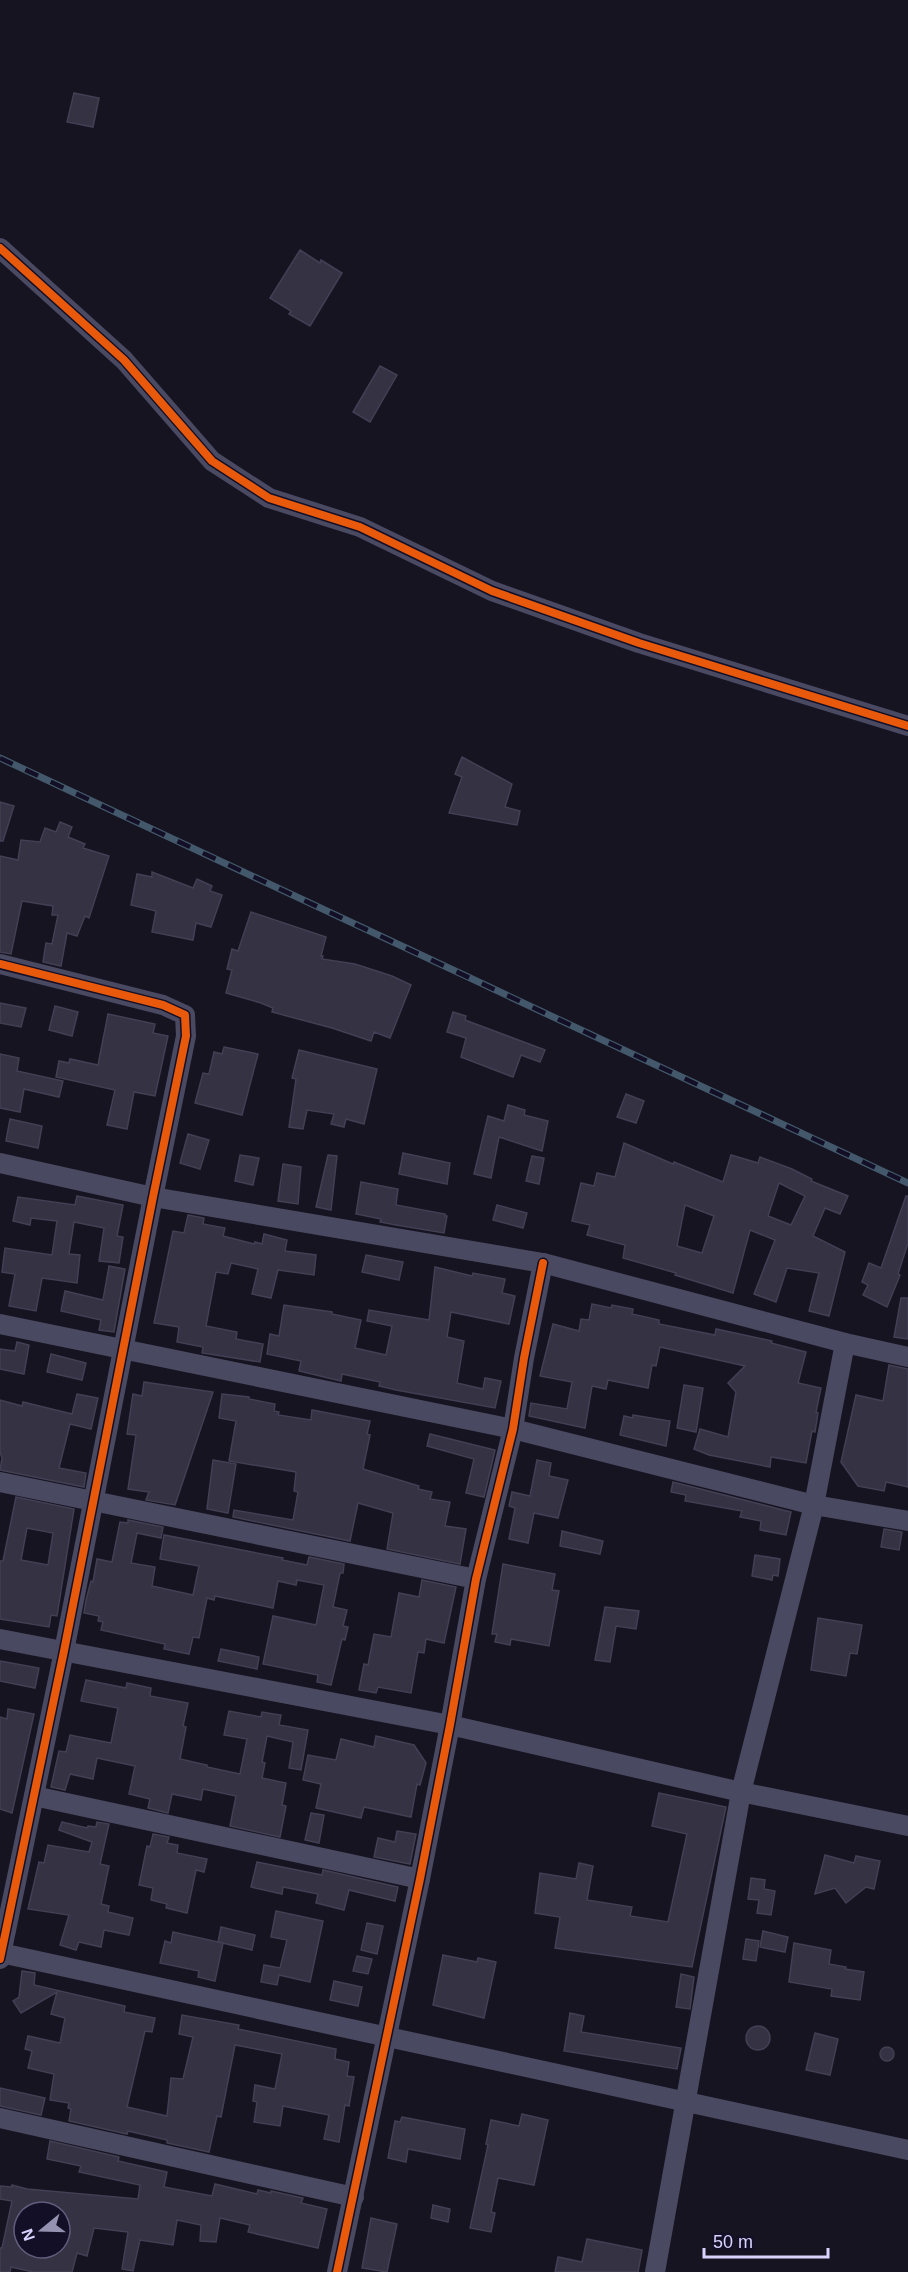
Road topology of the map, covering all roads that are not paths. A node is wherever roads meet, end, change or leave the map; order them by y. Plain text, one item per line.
1 (0, 248) edge
2 (908, 726) edge
3 (0, 964) edge
4 (0, 1163) edge
5 (153, 1197) junction
6 (543, 1263) junction
7 (0, 1324) edge
8 (845, 1343) junction
9 (124, 1350) junction
10 (908, 1357) edge
11 (513, 1429) junction
12 (0, 1482) edge
13 (94, 1501) junction
14 (814, 1505) junction
15 (908, 1521) edge
16 (476, 1579) junction
17 (0, 1640) edge
18 (64, 1651) junction
19 (450, 1725) junction
20 (741, 1792) junction
21 (34, 1796) junction
22 (908, 1826) edge
23 (420, 1879) junction
24 (3, 1928) edge
25 (1, 1956) edge
26 (387, 2035) junction
27 (686, 2101) junction
28 (0, 2118) edge
29 (908, 2150) edge
30 (354, 2197) junction
31 (337, 2272) edge
32 (655, 2272) edge

1 - 2 street
3 - 5 street
4 - 5 street
5 - 6 street
5 - 9 street
6 - 8 street
6 - 11 street
7 - 9 street
8 - 10 street
8 - 14 street
9 - 11 street
9 - 13 street
11 - 14 street
11 - 16 street
12 - 13 street
13 - 16 street
13 - 18 street
14 - 15 street
14 - 20 street
16 - 19 street
17 - 18 street
18 - 19 street
18 - 21 street
19 - 20 street
19 - 23 street
20 - 22 street
20 - 27 street
21 - 23 street
21 - 24 street
23 - 26 street
24 - 25 street
25 - 26 street
26 - 27 street
26 - 30 street
27 - 29 street
27 - 32 street
28 - 30 street
30 - 31 street

